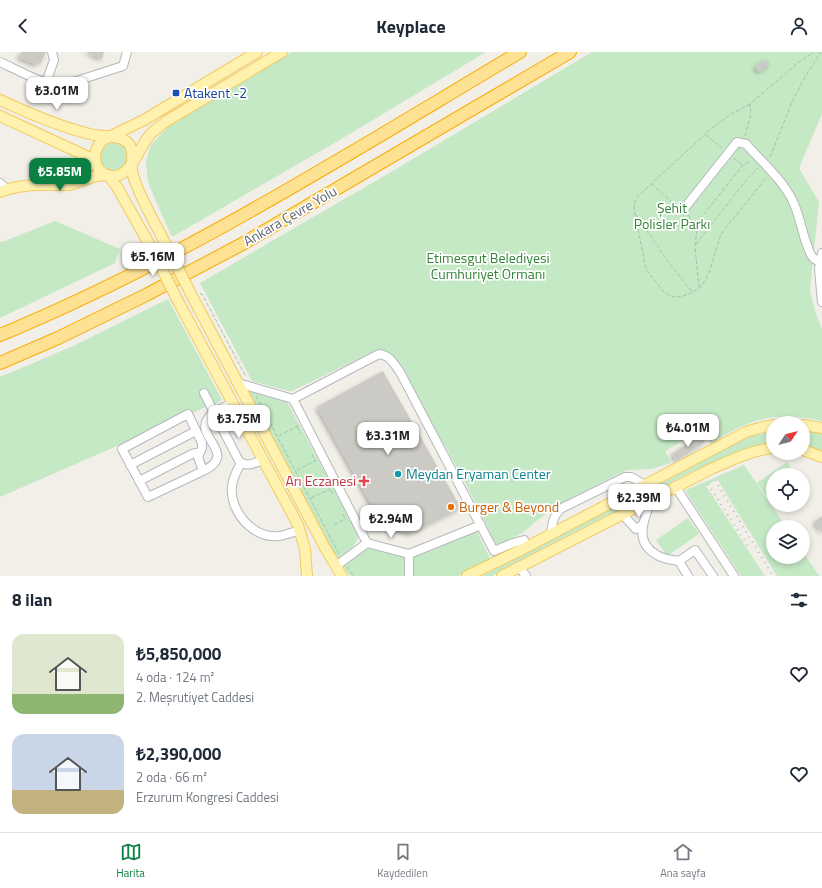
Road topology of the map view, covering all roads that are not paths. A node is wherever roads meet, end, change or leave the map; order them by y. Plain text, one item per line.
1 (52, 52) edge
2 (127, 52) edge
3 (257, 52) edge
4 (282, 52) edge
5 (520, 52) edge
6 (570, 52) edge
7 (0, 62) edge
8 (46, 83) junction
9 (0, 100) edge
10 (0, 116) edge
11 (108, 138) junction
12 (95, 160) junction
13 (132, 162) junction
14 (108, 175) junction
15 (68, 185) junction
16 (2, 188) edge
17 (683, 210) road end
18 (822, 253) edge
19 (821, 262) edge
20 (822, 302) edge
21 (0, 335) edge
22 (0, 363) edge
23 (238, 383) junction
24 (204, 393) dead end
25 (293, 399) junction
26 (233, 403) junction
27 (215, 412) junction
28 (766, 426) edge
29 (810, 426) edge
30 (822, 428) edge
31 (196, 431) junction
32 (766, 449) edge
33 (810, 453) edge
34 (199, 454) junction
35 (822, 457) edge
36 (263, 460) junction
37 (241, 463) junction
38 (130, 465) junction
39 (203, 471) junction
40 (139, 481) junction
41 (645, 485) junction
42 (675, 486) junction
43 (652, 498) junction
44 (622, 514) junction
45 (480, 525) junction
46 (639, 527) junction
47 (300, 530) junction
48 (551, 534) junction
49 (367, 543) junction
50 (527, 547) junction
51 (409, 554) junction
52 (678, 561) junction
53 (340, 563) junction
54 (523, 572) edge
55 (307, 576) edge
56 (342, 576) edge
57 (409, 576) edge
58 (467, 576) edge
59 (502, 576) edge
60 (688, 576) edge
61 (713, 576) edge
62 (734, 576) edge

1 - 8 street
2 - 8 street
3 - 11 main road
4 - 13 main road
5 - 21 highway, Ankara Çevre Yolu
6 - 22 highway, Ankara Çevre Yolu
7 - 8 street
9 - 11 main road
10 - 12 main road
11 - 12 main road
11 - 13 main road
12 - 14 main road
12 - 15 main road
13 - 14 main road
13 - 23 main road, bridge
14 - 15 main road
14 - 26 main road, bridge
15 - 16 main road
17 - 19 street
18 - 19 street
19 - 20 street
23 - 25 street
23 - 53 main road
24 - 27 street
25 - 45 street
25 - 49 street
26 - 27 street
26 - 36 main road
27 - 37 street
27 - 39 street
28 - 41 main road
29 - 30 main road
31 - 34 street
31 - 38 street
31 - 38 street
32 - 42 main road
33 - 35 main road
34 - 39 street
34 - 40 street
36 - 37 street
36 - 47 main road
37 - 47 street
38 - 40 street
39 - 40 street
41 - 48 main road
41 - 48 street
42 - 43 main road
42 - 62 street
43 - 44 main road
43 - 46 street
44 - 46 street
44 - 54 main road
45 - 50 street
45 - 51 street
46 - 52 street
47 - 55 main road
48 - 50 main road
49 - 51 street
49 - 53 street
50 - 58 main road
51 - 57 street
52 - 60 street
52 - 61 street
53 - 56 main road
54 - 59 main road

